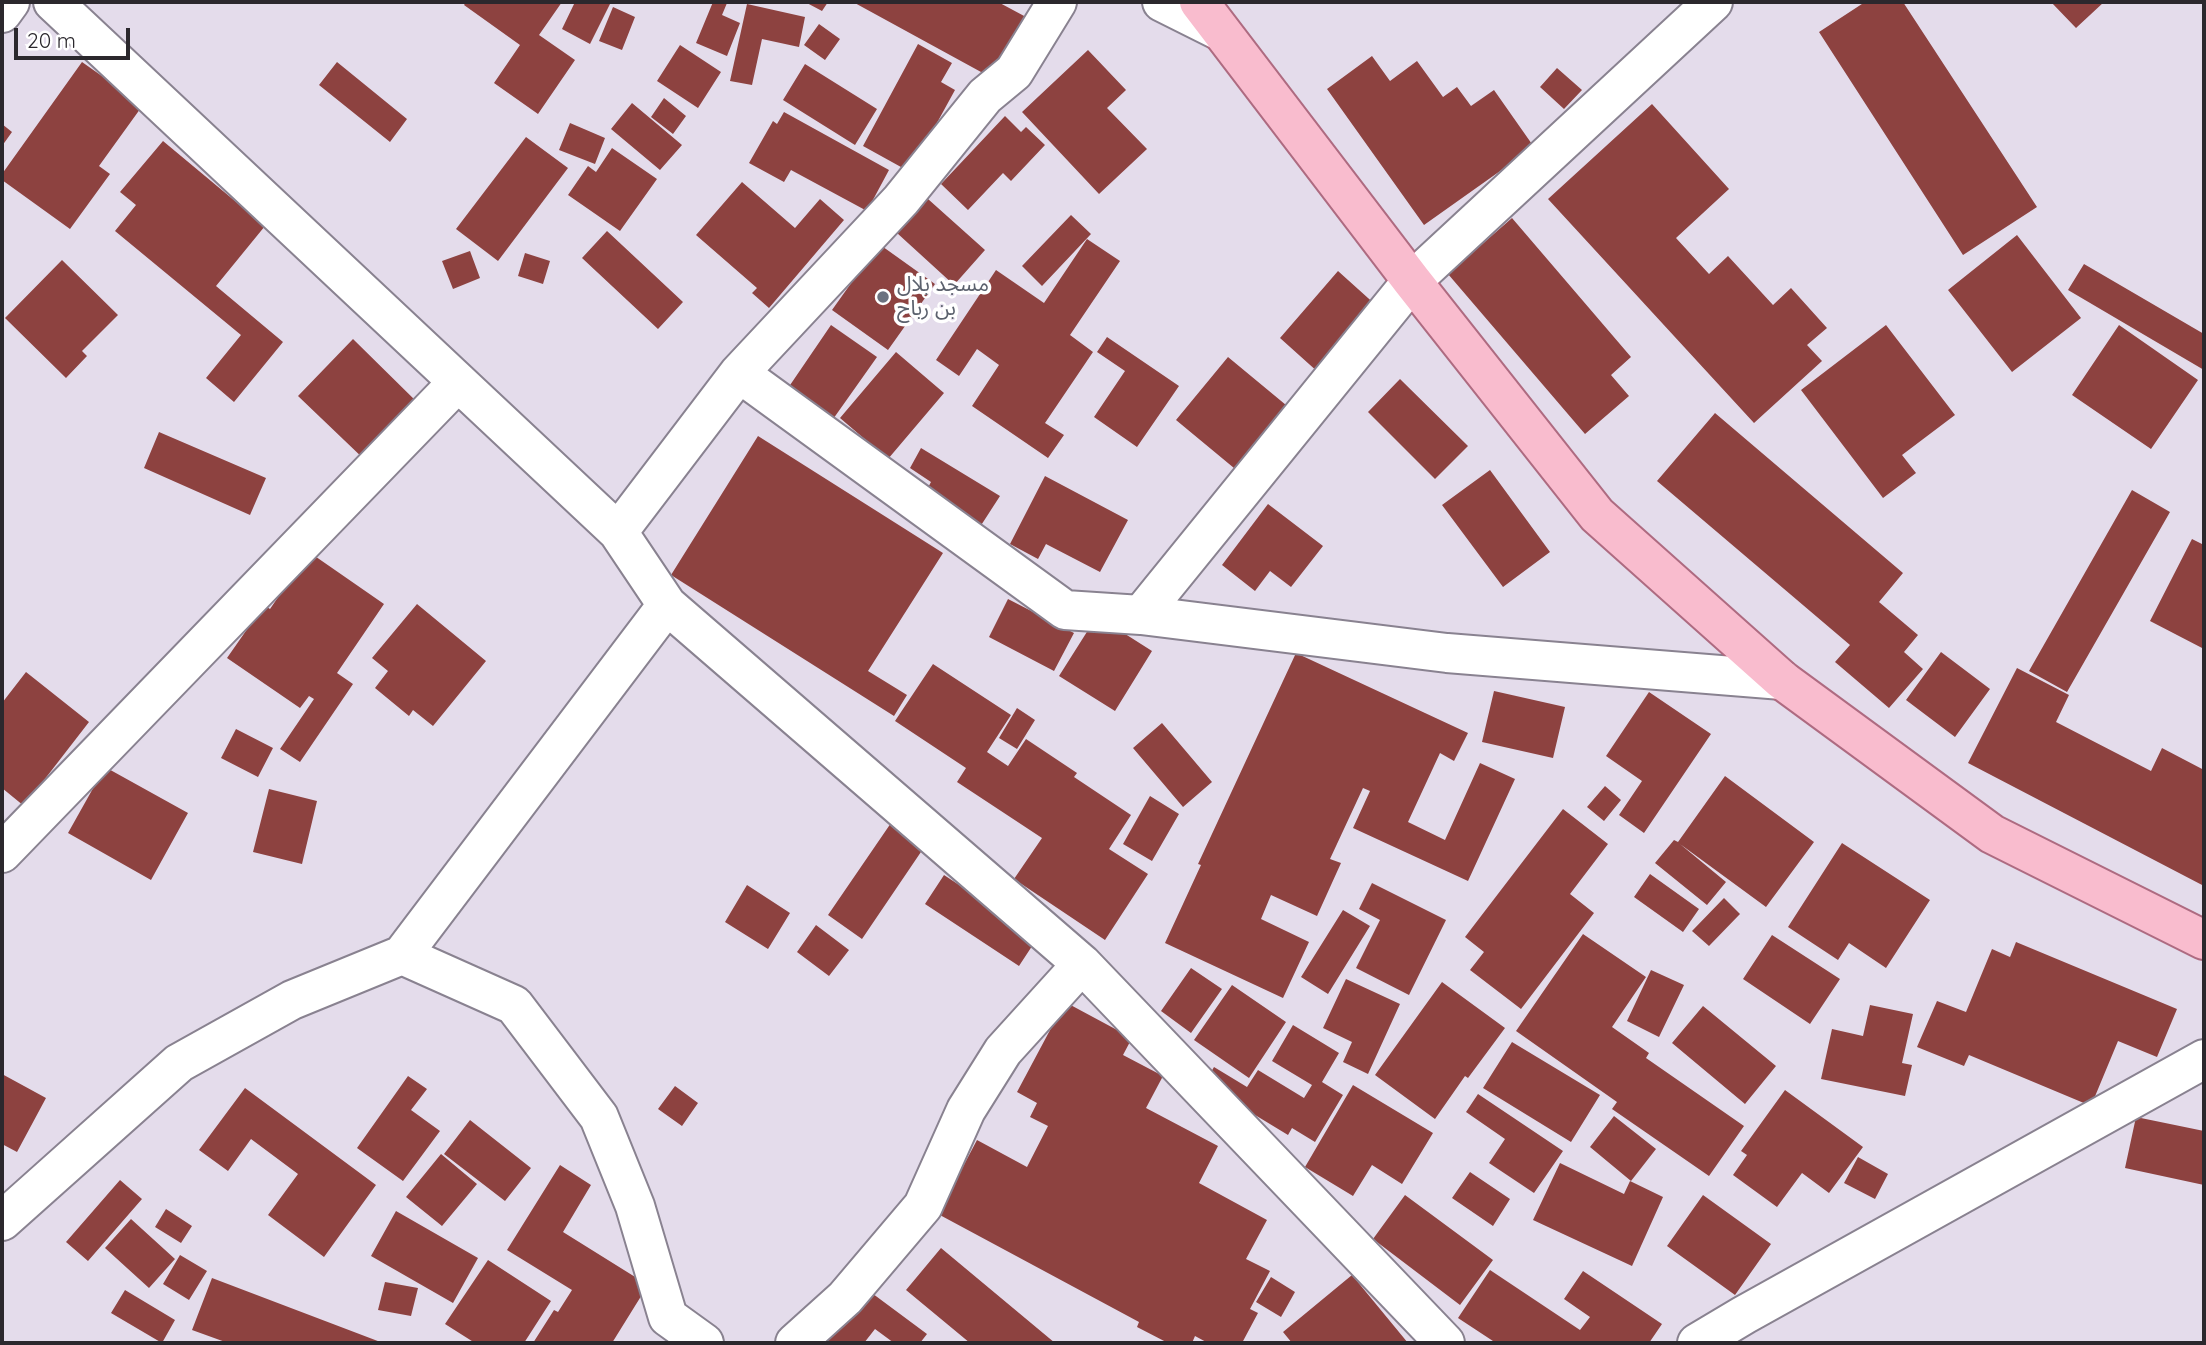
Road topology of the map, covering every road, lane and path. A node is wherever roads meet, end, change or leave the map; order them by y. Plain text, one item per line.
1 (10, 2) edge
2 (53, 2) edge
3 (1057, 2) edge
4 (1162, 2) edge
5 (1713, 2) edge
6 (2, 13) edge
7 (1210, 16) edge
8 (1412, 281) junction
9 (739, 373) junction
10 (458, 382) junction
11 (618, 532) junction
12 (667, 605) junction
13 (1141, 615) junction
14 (1782, 680) junction
15 (2, 853) edge
16 (2204, 940) edge
17 (402, 954) junction
18 (1082, 964) junction
19 (2204, 1059) edge
20 (2, 1221) edge
21 (661, 1330) edge
22 (704, 1343) edge
23 (795, 1343) edge
24 (1446, 1343) edge
25 (1697, 1343) edge

1 - 6 street
2 - 10 street
3 - 9 street
4 - 7 street
5 - 8 street
7 - 8 main road
8 - 13 street
8 - 14 main road
9 - 11 street
9 - 13 street
10 - 11 street
10 - 15 street
11 - 12 street
12 - 17 street
12 - 18 street
13 - 14 street
14 - 16 main road
17 - 20 street
17 - 21 street
18 - 23 street
18 - 24 street
19 - 25 street
21 - 22 street

